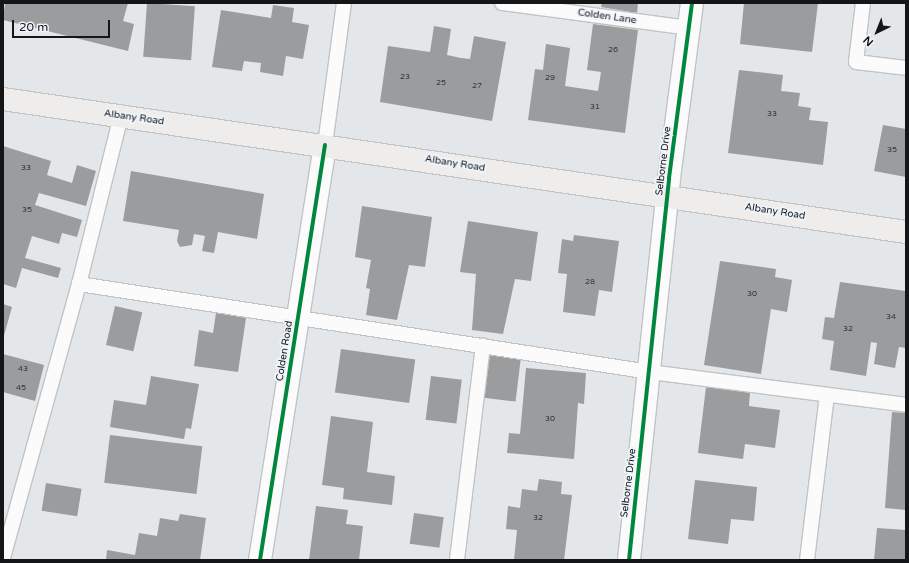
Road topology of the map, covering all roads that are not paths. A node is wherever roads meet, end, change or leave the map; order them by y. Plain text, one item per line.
1 (344, 3) edge
2 (502, 3) edge
3 (692, 3) edge
4 (863, 3) edge
5 (517, 4) edge
6 (689, 28) junction
7 (906, 68) edge
8 (3, 99) edge
9 (121, 116) junction
10 (325, 145) junction
11 (668, 196) junction
12 (906, 232) edge
13 (79, 284) junction
14 (298, 318) junction
15 (483, 346) junction
16 (650, 372) junction
17 (827, 395) junction
18 (906, 405) edge
19 (3, 558) edge
20 (260, 560) edge
21 (457, 560) edge
22 (629, 560) edge
23 (807, 560) edge

1 - 10 lane
2 - 5 lane, Colden Lane
3 - 6 street, Selborne Drive
4 - 7 lane
5 - 6 lane, Colden Lane
6 - 11 street, Selborne Drive
8 - 9 main road, Albany Road
9 - 10 main road, Albany Road
9 - 13 lane
10 - 11 main road, Albany Road
10 - 14 street, Colden Road
11 - 12 main road, Albany Road
11 - 16 street, Selborne Drive
13 - 14 lane
13 - 19 lane
14 - 15 lane
14 - 20 street, Colden Road
15 - 16 lane
15 - 21 lane
16 - 17 lane
16 - 22 street, Selborne Drive
17 - 18 lane
17 - 23 lane

